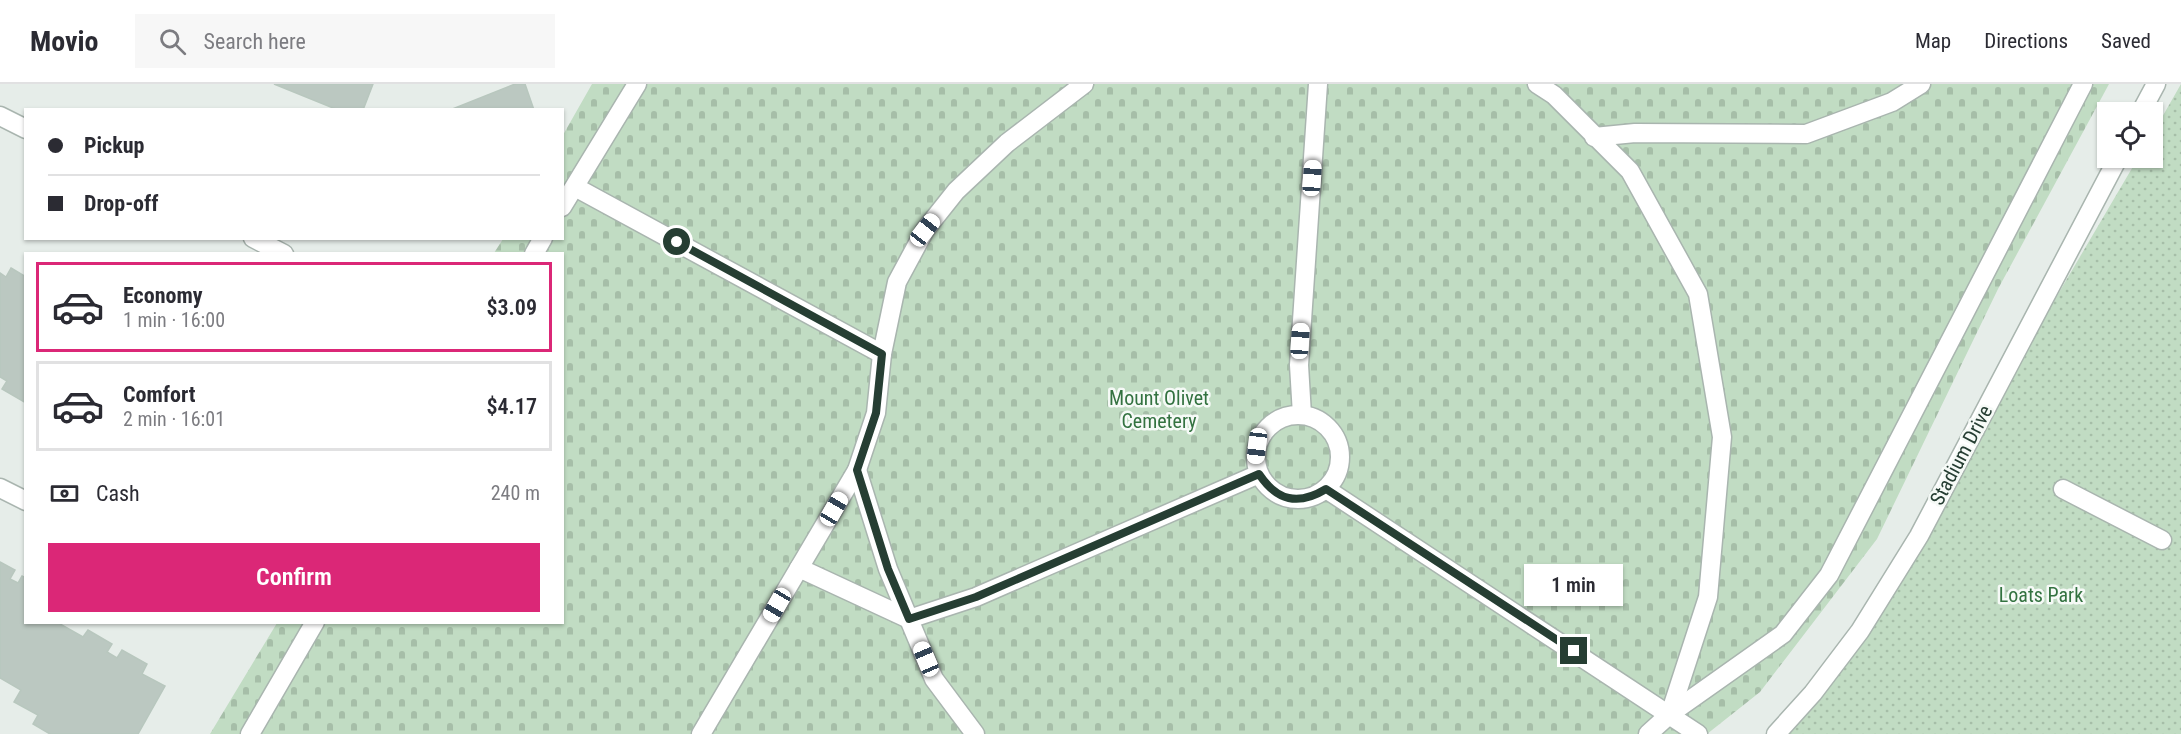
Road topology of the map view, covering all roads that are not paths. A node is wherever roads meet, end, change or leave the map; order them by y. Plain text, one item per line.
1 (637, 84) edge
2 (1084, 84) edge
3 (1318, 84) edge
4 (1537, 84) edge
5 (1921, 84) edge
6 (2083, 84) edge
7 (2156, 84) edge
8 (2146, 102) edge
9 (0, 116) edge
10 (24, 128) edge
11 (1594, 137) junction
12 (2113, 168) edge
13 (575, 187) junction
14 (564, 204) edge
15 (257, 240) edge
16 (280, 252) edge
17 (882, 354) junction
18 (1295, 416) junction
19 (857, 470) junction
20 (1259, 474) junction
21 (0, 488) edge
22 (1326, 489) junction
23 (2063, 489) dead end
24 (24, 500) edge
25 (2163, 540) dead end
26 (799, 568) junction
27 (909, 619) junction
28 (314, 624) edge
29 (1670, 714) junction
30 (250, 734) edge
31 (701, 734) edge
32 (975, 734) edge
33 (1648, 734) edge
34 (1698, 734) edge
35 (1776, 734) edge

1 - 13 street
2 - 17 street
3 - 18 street
4 - 11 street
5 - 11 street
6 - 29 street
7 - 8 street
9 - 10 street
11 - 29 street
12 - 35 street, Stadium Drive
13 - 14 street
13 - 17 street
15 - 16 street
17 - 19 street
18 - 20 street
18 - 22 street
19 - 26 street
19 - 27 street
20 - 22 street
20 - 27 street
21 - 24 street
22 - 29 street
23 - 25 street
26 - 27 street
26 - 31 street
27 - 32 street
28 - 30 street
29 - 33 street
29 - 34 street

